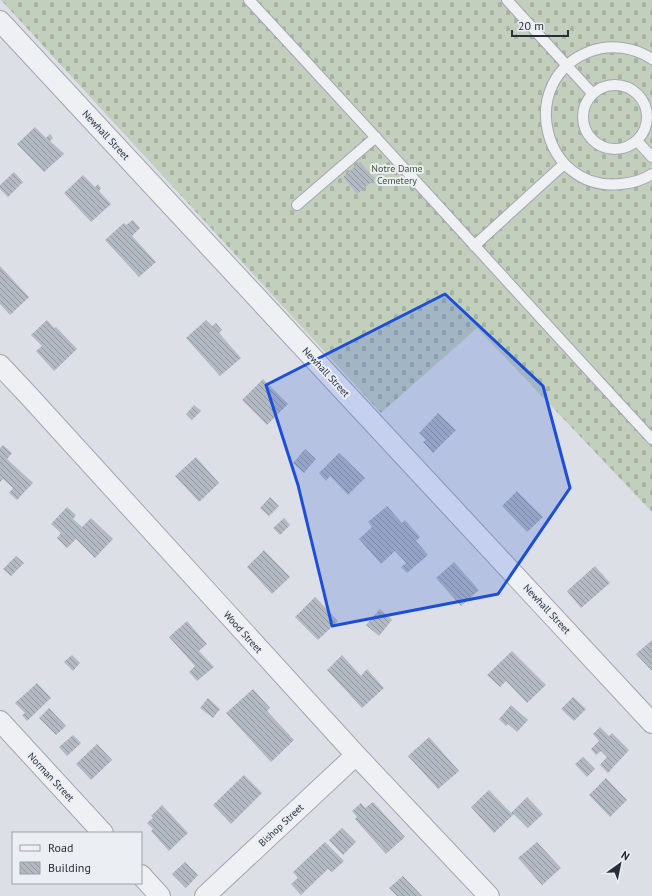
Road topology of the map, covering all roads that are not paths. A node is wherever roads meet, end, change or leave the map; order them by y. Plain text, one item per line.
1 (249, 0) edge
2 (507, 0) edge
3 (0, 22) edge
4 (652, 59) edge
5 (566, 65) junction
6 (592, 93) junction
7 (376, 137) junction
8 (637, 141) junction
9 (652, 157) edge
10 (564, 164) junction
11 (652, 174) edge
12 (297, 205) dead end
13 (474, 246) junction
14 (0, 365) edge
15 (652, 439) edge
16 (0, 721) edge
17 (652, 723) edge
18 (356, 755) junction
19 (102, 832) edge
20 (142, 876) edge
21 (160, 896) edge
22 (205, 896) edge
23 (489, 896) edge

1 - 7 lane
2 - 5 lane
3 - 17 street, Newhall Street
4 - 5 lane
5 - 6 lane
5 - 10 lane
6 - 8 lane
6 - 8 lane
7 - 12 lane
7 - 13 lane
8 - 9 lane
10 - 11 lane
10 - 13 lane
13 - 15 lane
14 - 18 street, Wood Street
16 - 19 street, Norman Street
18 - 22 street, Bishop Street
18 - 23 street, Wood Street
20 - 21 street

